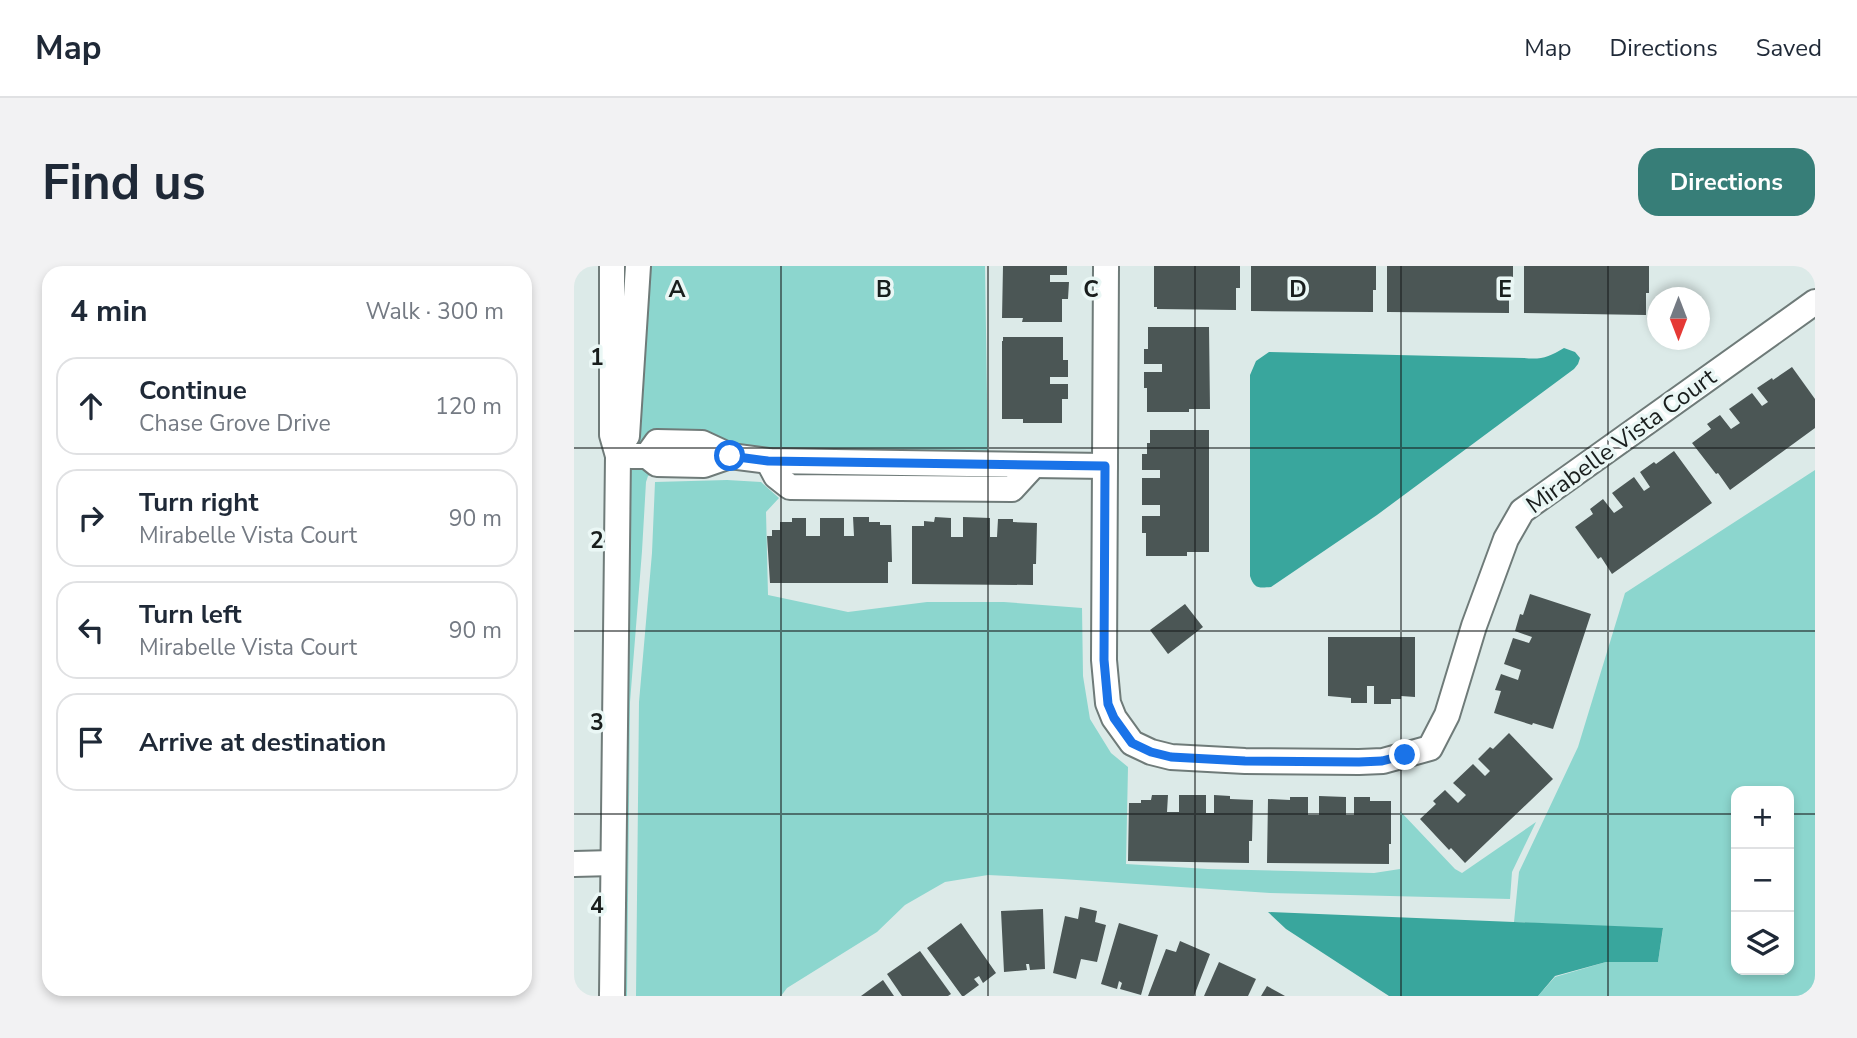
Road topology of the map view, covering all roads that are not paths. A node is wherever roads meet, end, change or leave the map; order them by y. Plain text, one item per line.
1 (612, 266) edge
2 (638, 266) edge
3 (1106, 266) edge
4 (1815, 302) edge
5 (618, 456) junction
6 (1105, 466) junction
7 (613, 863) junction
8 (574, 864) edge
9 (612, 996) edge

1 - 5 street
2 - 5 street
3 - 6 street, Mirabelle Vista Court
4 - 6 street, Mirabelle Vista Court
5 - 6 street
5 - 7 street
7 - 8 street
7 - 9 street

